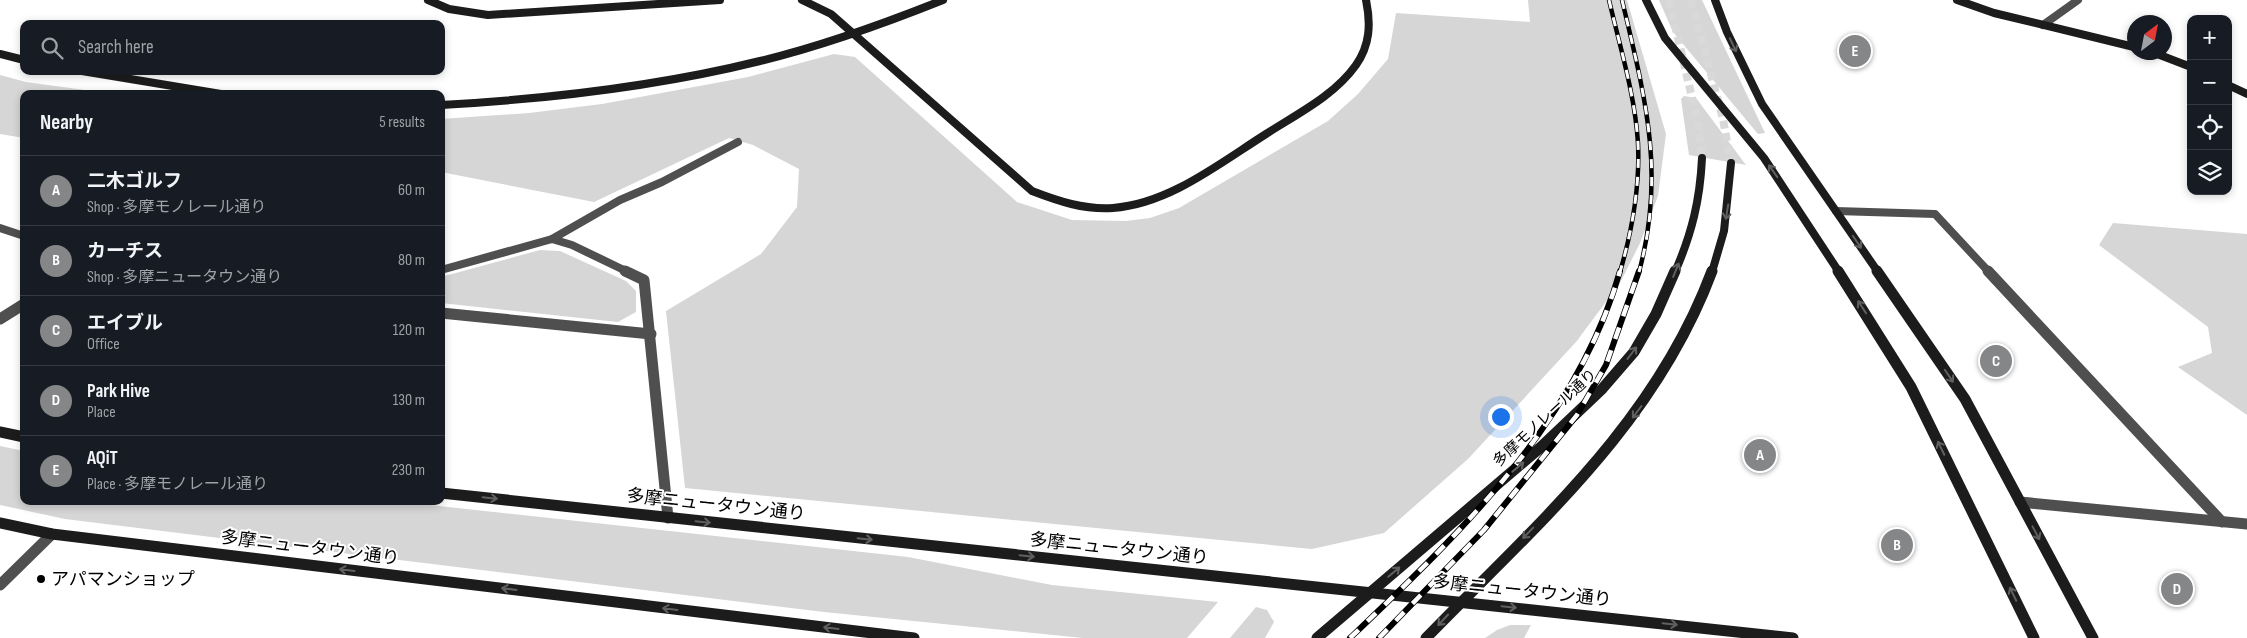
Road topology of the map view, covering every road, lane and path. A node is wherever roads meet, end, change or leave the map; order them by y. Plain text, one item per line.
1 (428, 0) edge
2 (720, 0) edge
3 (802, 0) edge
4 (943, 0) edge
5 (1366, 0) edge
6 (1646, 0) edge
7 (1715, 0) edge
8 (1957, 0) edge
9 (2078, 0) edge
10 (2043, 25) junction
11 (854, 35) junction
12 (2127, 45) edge
13 (0, 54) edge
14 (20, 59) edge
15 (2172, 60) edge
16 (2187, 65) edge
17 (106, 75) edge
18 (2232, 87) edge
19 (197, 90) edge
20 (2247, 94) edge
21 (445, 105) edge
22 (738, 142) dead end
23 (1702, 158) tunnel mouth
24 (1730, 163) tunnel mouth
25 (1836, 211) junction
26 (0, 228) edge
27 (20, 235) edge
28 (552, 240) junction
29 (445, 269) edge
30 (20, 306) edge
31 (445, 313) edge
32 (0, 319) edge
33 (651, 334) junction
34 (0, 432) edge
35 (20, 436) edge
36 (445, 493) edge
37 (2020, 502) junction
38 (668, 518) junction
39 (2222, 522) junction
40 (0, 523) edge
41 (2247, 524) edge
42 (52, 534) junction
43 (0, 585) edge
44 (1368, 593) junction
45 (1460, 601) junction
46 (914, 638) edge
47 (1317, 638) edge
48 (1426, 638) edge
49 (1793, 638) edge
50 (2034, 638) edge
51 (2092, 638) edge

1 - 2 main road
3 - 11 main road
4 - 11 main road
5 - 11 main road
50 -> 6 main road
7 -> 25 main road
8 - 10 main road
9 - 10 street
10 - 12 main road
11 - 21 main road
13 - 14 main road
15 - 16 main road
17 - 19 main road
18 - 20 main road
22 - 28 street
44 -> 23 main road, 多摩モノレール通り
24 -> 45 main road
25 -> 37 main road
25 - 39 street
26 - 27 street
28 - 29 street
28 - 33 street
30 - 32 street
31 - 33 street
33 - 38 street
34 - 35 main road
36 -> 38 main road, 多摩ニュータウン通り
37 - 39 street
37 -> 51 main road
38 -> 44 main road, 多摩ニュータウン通り
39 - 41 street
40 - 42 main road, 多摩ニュータウン通り
42 - 43 street
46 -> 42 main road, 多摩ニュータウン通り
44 - 45 main road, 多摩ニュータウン通り
44 - 47 main road, 多摩モノレール通り
45 -> 48 main road
45 -> 49 main road, 多摩ニュータウン通り

